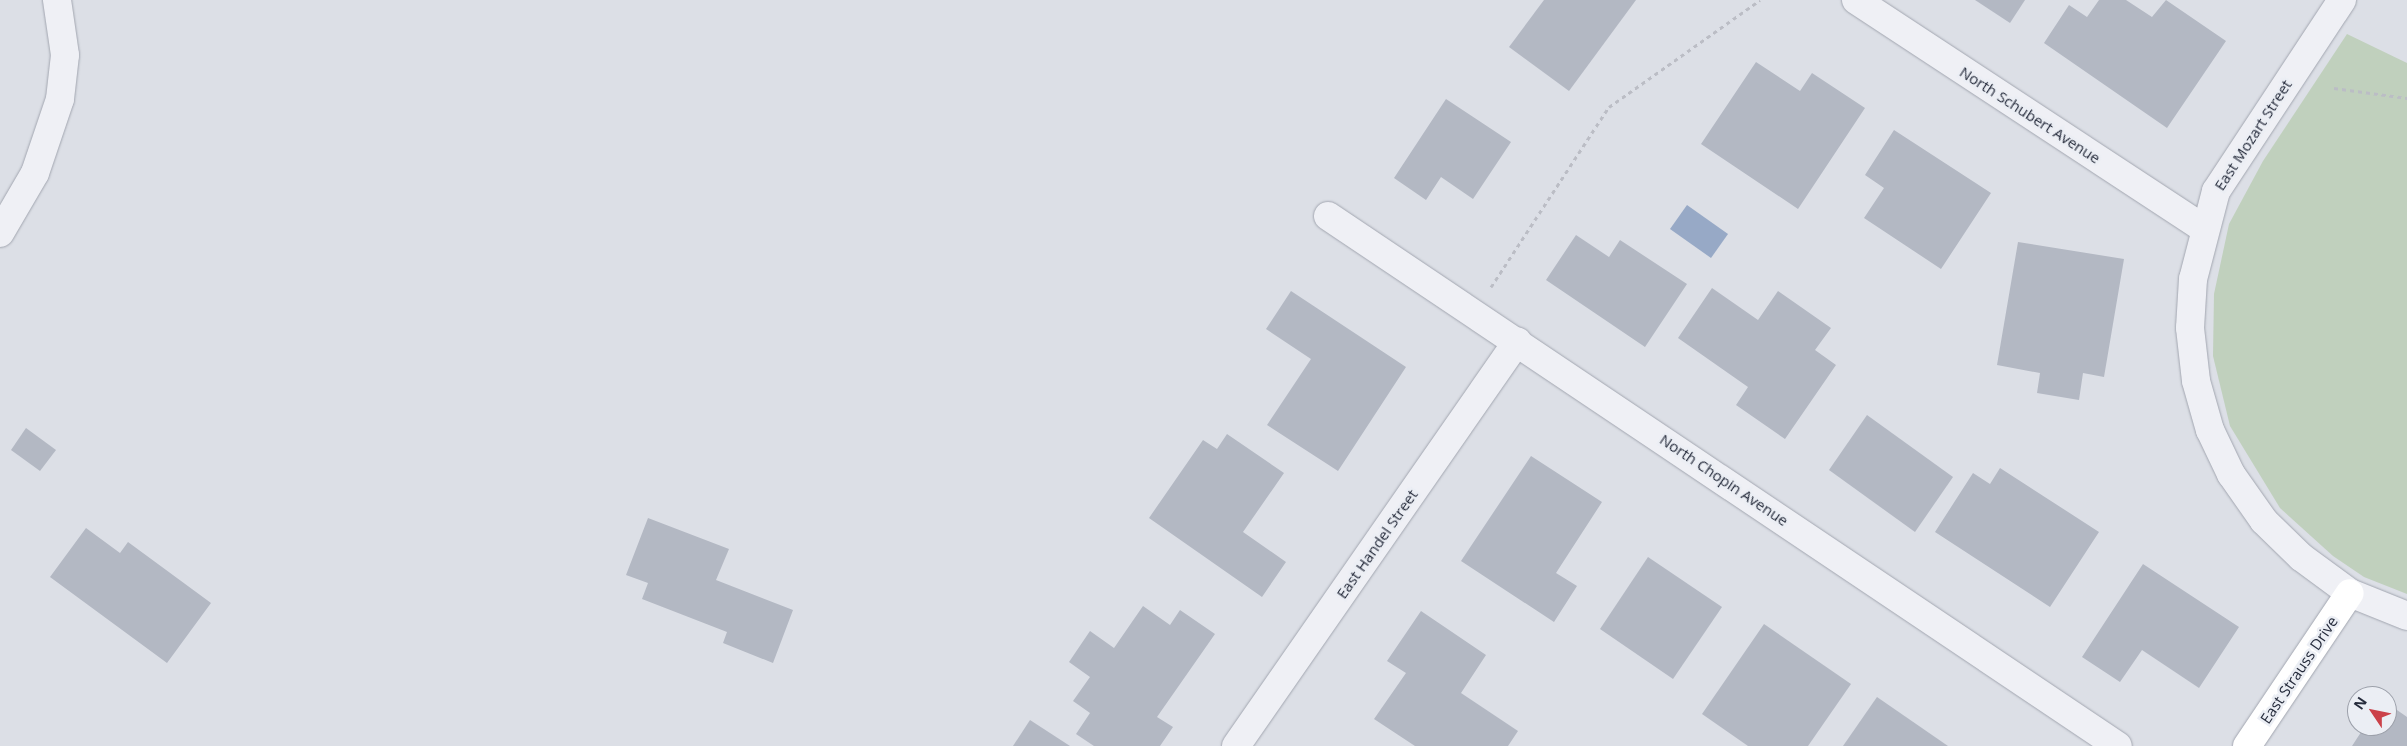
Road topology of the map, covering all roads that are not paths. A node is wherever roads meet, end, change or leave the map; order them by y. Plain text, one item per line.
1 (57, 0) edge
2 (1856, 0) edge
3 (2342, 0) edge
4 (1328, 216) dead end
5 (2204, 229) junction
6 (0, 233) edge
7 (1517, 341) junction
8 (2350, 594) junction
9 (2407, 616) edge
10 (1243, 743) edge
11 (2118, 746) edge
12 (2247, 746) edge

1 - 6 street
2 - 5 street, North Schubert Avenue
3 - 5 street, East Mozart Street
4 - 7 street, North Chopin Avenue
5 - 8 street, East Mozart Street
7 - 10 street, East Handel Street
7 - 11 street, North Chopin Avenue
8 - 9 street, East Mozart Street
8 - 12 street, East Strauss Drive

